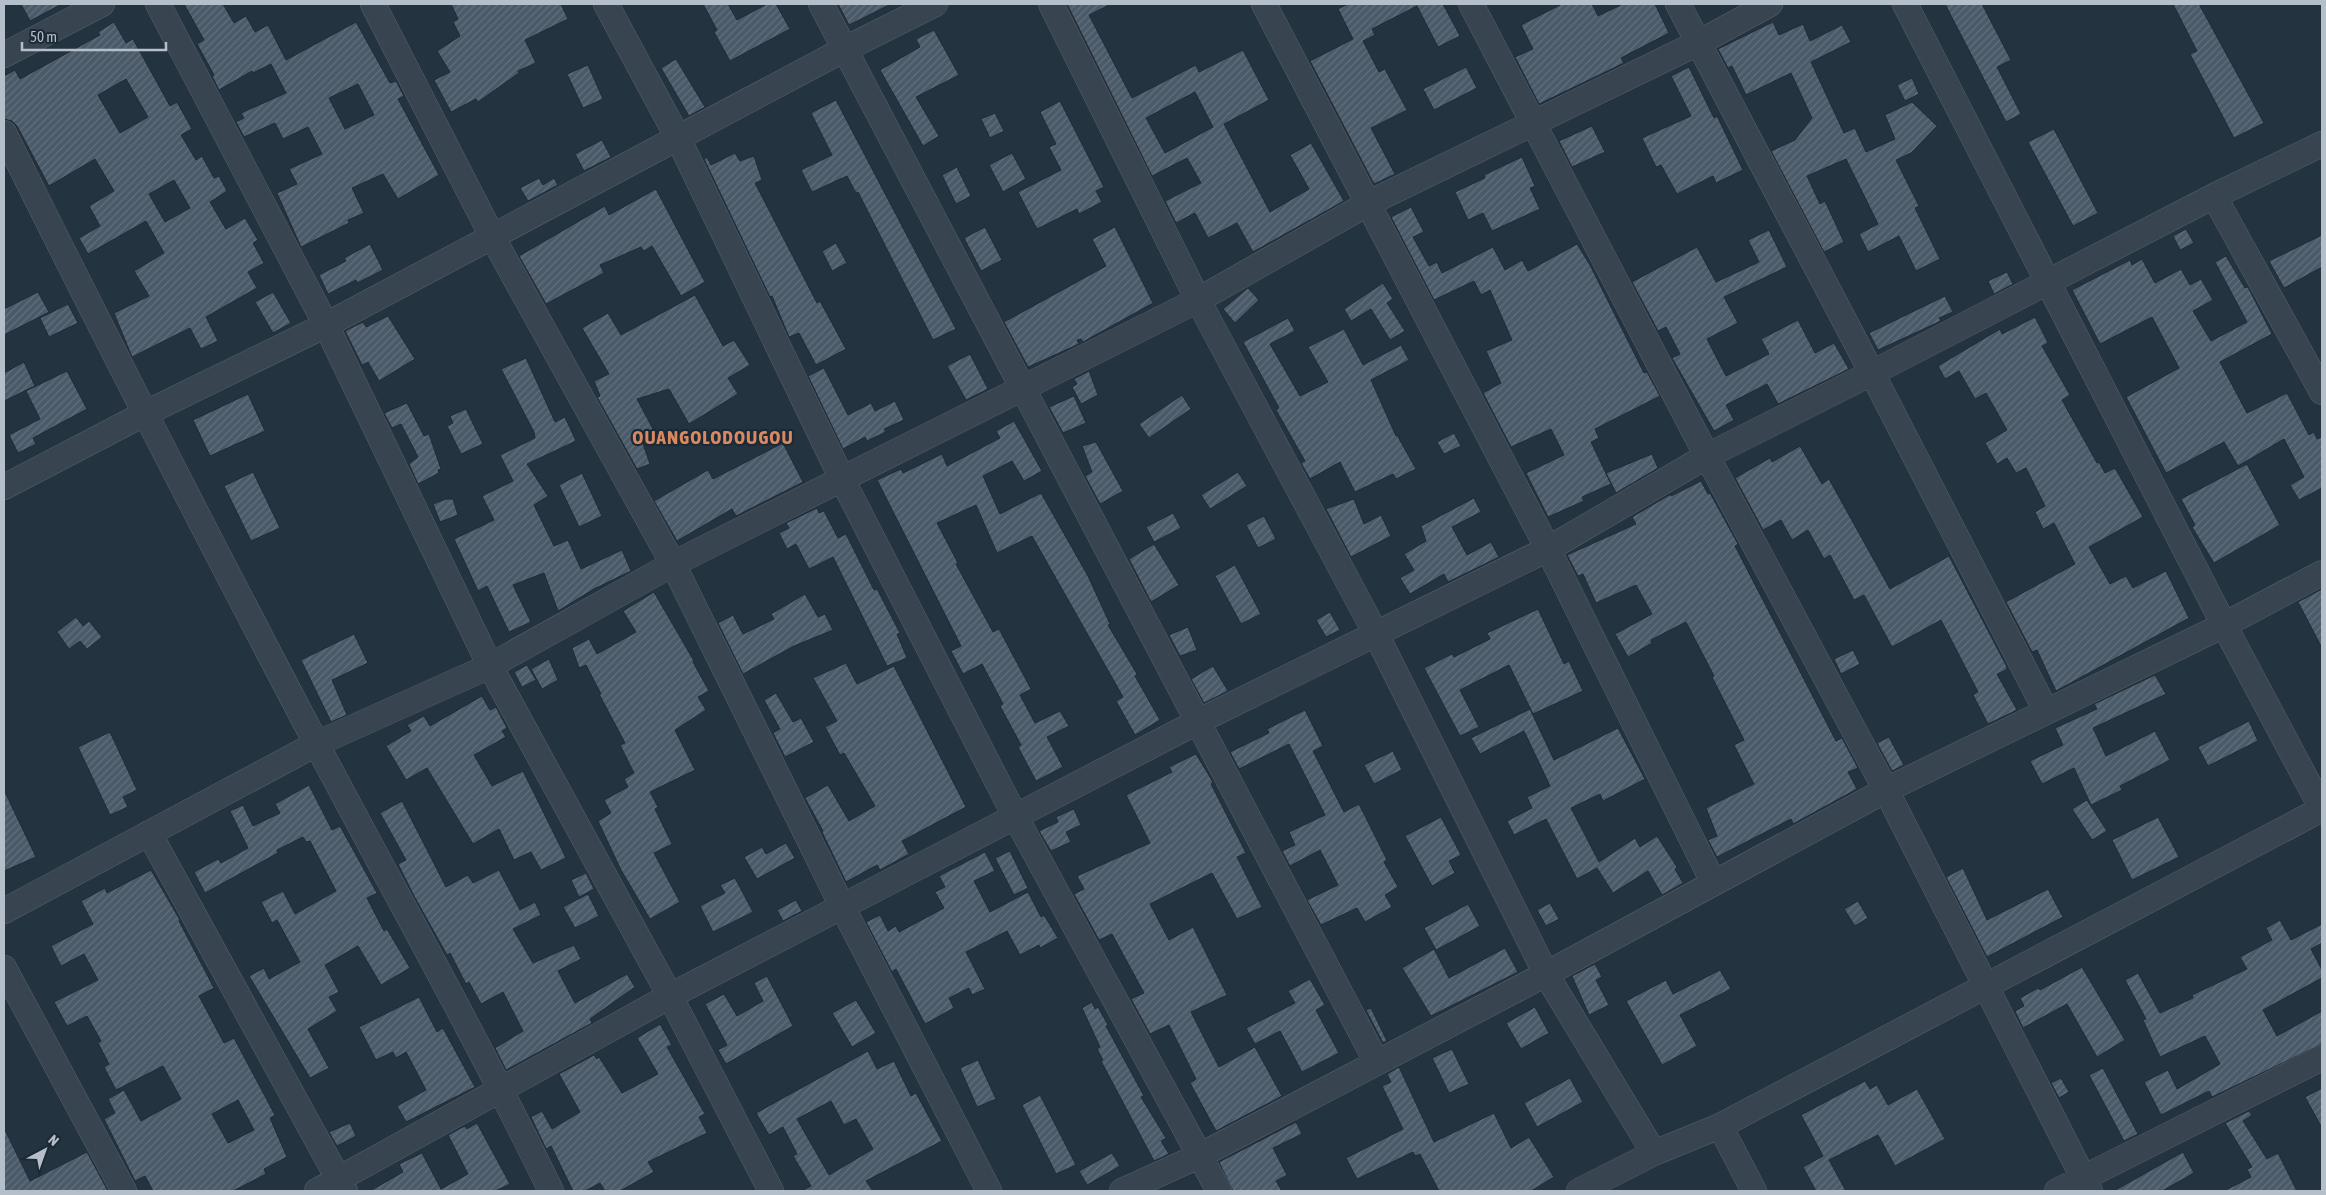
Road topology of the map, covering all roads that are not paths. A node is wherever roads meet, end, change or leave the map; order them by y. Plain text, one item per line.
1 (102, 4) edge
2 (158, 4) edge
3 (373, 4) edge
4 (606, 4) edge
5 (821, 4) edge
6 (935, 4) edge
7 (1051, 4) edge
8 (1264, 4) edge
9 (1472, 4) edge
10 (1678, 4) edge
11 (1770, 4) edge
12 (1905, 4) edge
13 (1698, 43) junction
14 (845, 49) junction
15 (4, 56) edge
16 (1531, 122) junction
17 (4, 133) edge
18 (678, 138) junction
19 (2322, 144) edge
20 (2214, 196) junction
21 (1369, 203) junction
22 (492, 238) junction
23 (2048, 282) junction
24 (1198, 300) junction
25 (326, 325) junction
26 (1872, 373) junction
27 (1023, 389) junction
28 (2322, 392) edge
29 (144, 414) junction
30 (1707, 456) junction
31 (842, 479) junction
32 (4, 487) edge
33 (1548, 549) junction
34 (673, 564) junction
35 (2322, 573) edge
36 (2224, 625) junction
37 (1376, 634) junction
38 (490, 666) junction
39 (2046, 712) junction
40 (1199, 721) junction
41 (316, 744) junction
42 (1886, 790) junction
43 (2322, 809) edge
44 (1015, 816) junction
45 (149, 833) junction
46 (1713, 882) junction
47 (842, 906) junction
48 (4, 911) edge
49 (4, 968) edge
50 (1546, 974) junction
51 (1985, 984) junction
52 (670, 996) junction
53 (2322, 1058) edge
54 (1376, 1061) junction
55 (502, 1089) junction
56 (1720, 1126) junction
57 (1654, 1153) junction
58 (1200, 1155) junction
59 (2087, 1184) edge
60 (342, 1186) edge
61 (124, 1191) edge
62 (317, 1191) edge
63 (551, 1191) edge
64 (771, 1191) edge
65 (989, 1191) edge
66 (1122, 1191) edge
67 (1219, 1191) edge
68 (1579, 1191) edge
69 (1754, 1191) edge
70 (2057, 1191) edge

1 - 15 street
2 - 25 street
3 - 22 street
4 - 18 street
5 - 14 street
6 - 14 street
7 - 24 street
8 - 21 street
9 - 16 street
10 - 13 street
11 - 13 street
12 - 23 street
13 - 16 street
13 - 26 street
14 - 18 street
14 - 27 street
16 - 21 street
16 - 30 street
17 - 29 street
18 - 22 street
18 - 31 street
19 - 20 street
20 - 23 street
20 - 28 street
21 - 24 street
21 - 33 street
22 - 25 street
22 - 34 street
23 - 26 street
23 - 36 street
24 - 27 street
24 - 37 street
25 - 29 street
25 - 38 street
26 - 30 street
26 - 39 street
27 - 31 street
27 - 40 street
29 - 32 street
29 - 41 street
30 - 33 street
30 - 42 street
31 - 34 street
31 - 44 street
33 - 37 street
33 - 46 street
34 - 38 street
34 - 47 street
35 - 36 street
36 - 39 street
36 - 43 street
37 - 40 street
37 - 50 street
38 - 41 street
38 - 52 street
39 - 42 street
40 - 44 street
40 - 54 street
41 - 45 street
41 - 55 street
42 - 46 street
42 - 51 street
43 - 51 street
44 - 47 street
44 - 58 street
45 - 48 street
45 - 60 street
46 - 50 street
47 - 52 street
47 - 65 street
49 - 61 street
50 - 54 street
50 - 57 street
51 - 56 street
51 - 59 street
52 - 55 street
52 - 64 street
53 - 59 street
54 - 58 street
55 - 60 street
55 - 63 street
56 - 57 street
56 - 69 street
57 - 68 street
58 - 66 street
58 - 67 street
59 - 70 street
60 - 62 street

